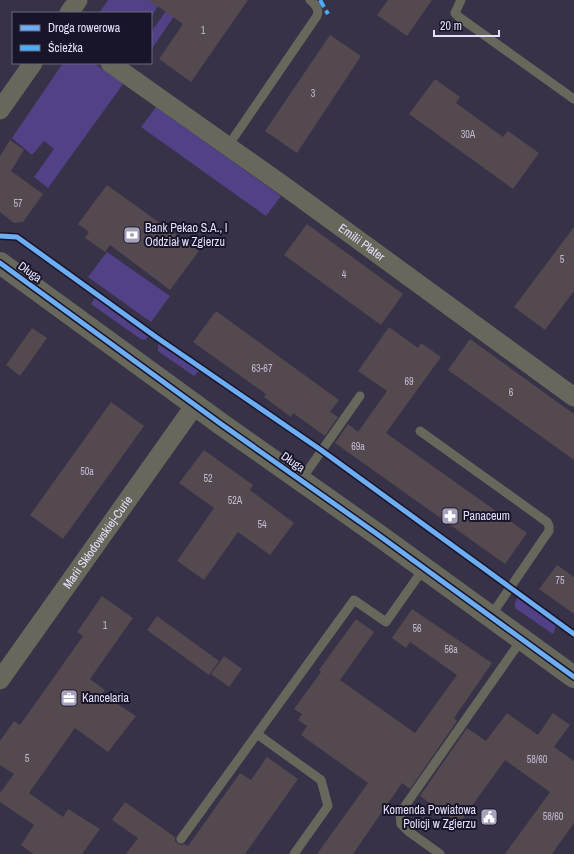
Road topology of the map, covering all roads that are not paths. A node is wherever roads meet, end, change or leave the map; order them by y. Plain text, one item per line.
1 (78, 0) edge
2 (310, 0) edge
3 (461, 0) edge
4 (70, 12) edge
5 (32, 64) edge
6 (111, 64) edge
7 (574, 99) edge
8 (0, 110) edge
9 (228, 146) junction
10 (0, 263) edge
11 (360, 396) dead end
12 (574, 397) edge
13 (195, 405) junction
14 (420, 431) dead end
15 (301, 480) junction
16 (424, 568) junction
17 (490, 616) junction
18 (522, 639) junction
19 (573, 673) edge
20 (0, 680) edge
21 (258, 734) junction
22 (181, 839) dead end
23 (294, 854) edge
24 (440, 854) edge

1 - 4 street
2 - 9 lane
3 - 7 lane
5 - 8 street
6 - 9 street, Emilii Plater
9 - 12 street, Emilii Plater
10 - 13 street, Długa
11 - 15 lane
13 - 15 street, Długa
13 - 20 street, Marii Skłodowskiej-Curie
14 - 17 lane
15 - 16 street, Długa
16 - 17 street, Długa
16 - 21 lane
17 - 18 street, Długa
18 - 19 street, Długa
18 - 24 lane
21 - 22 lane
21 - 23 lane

